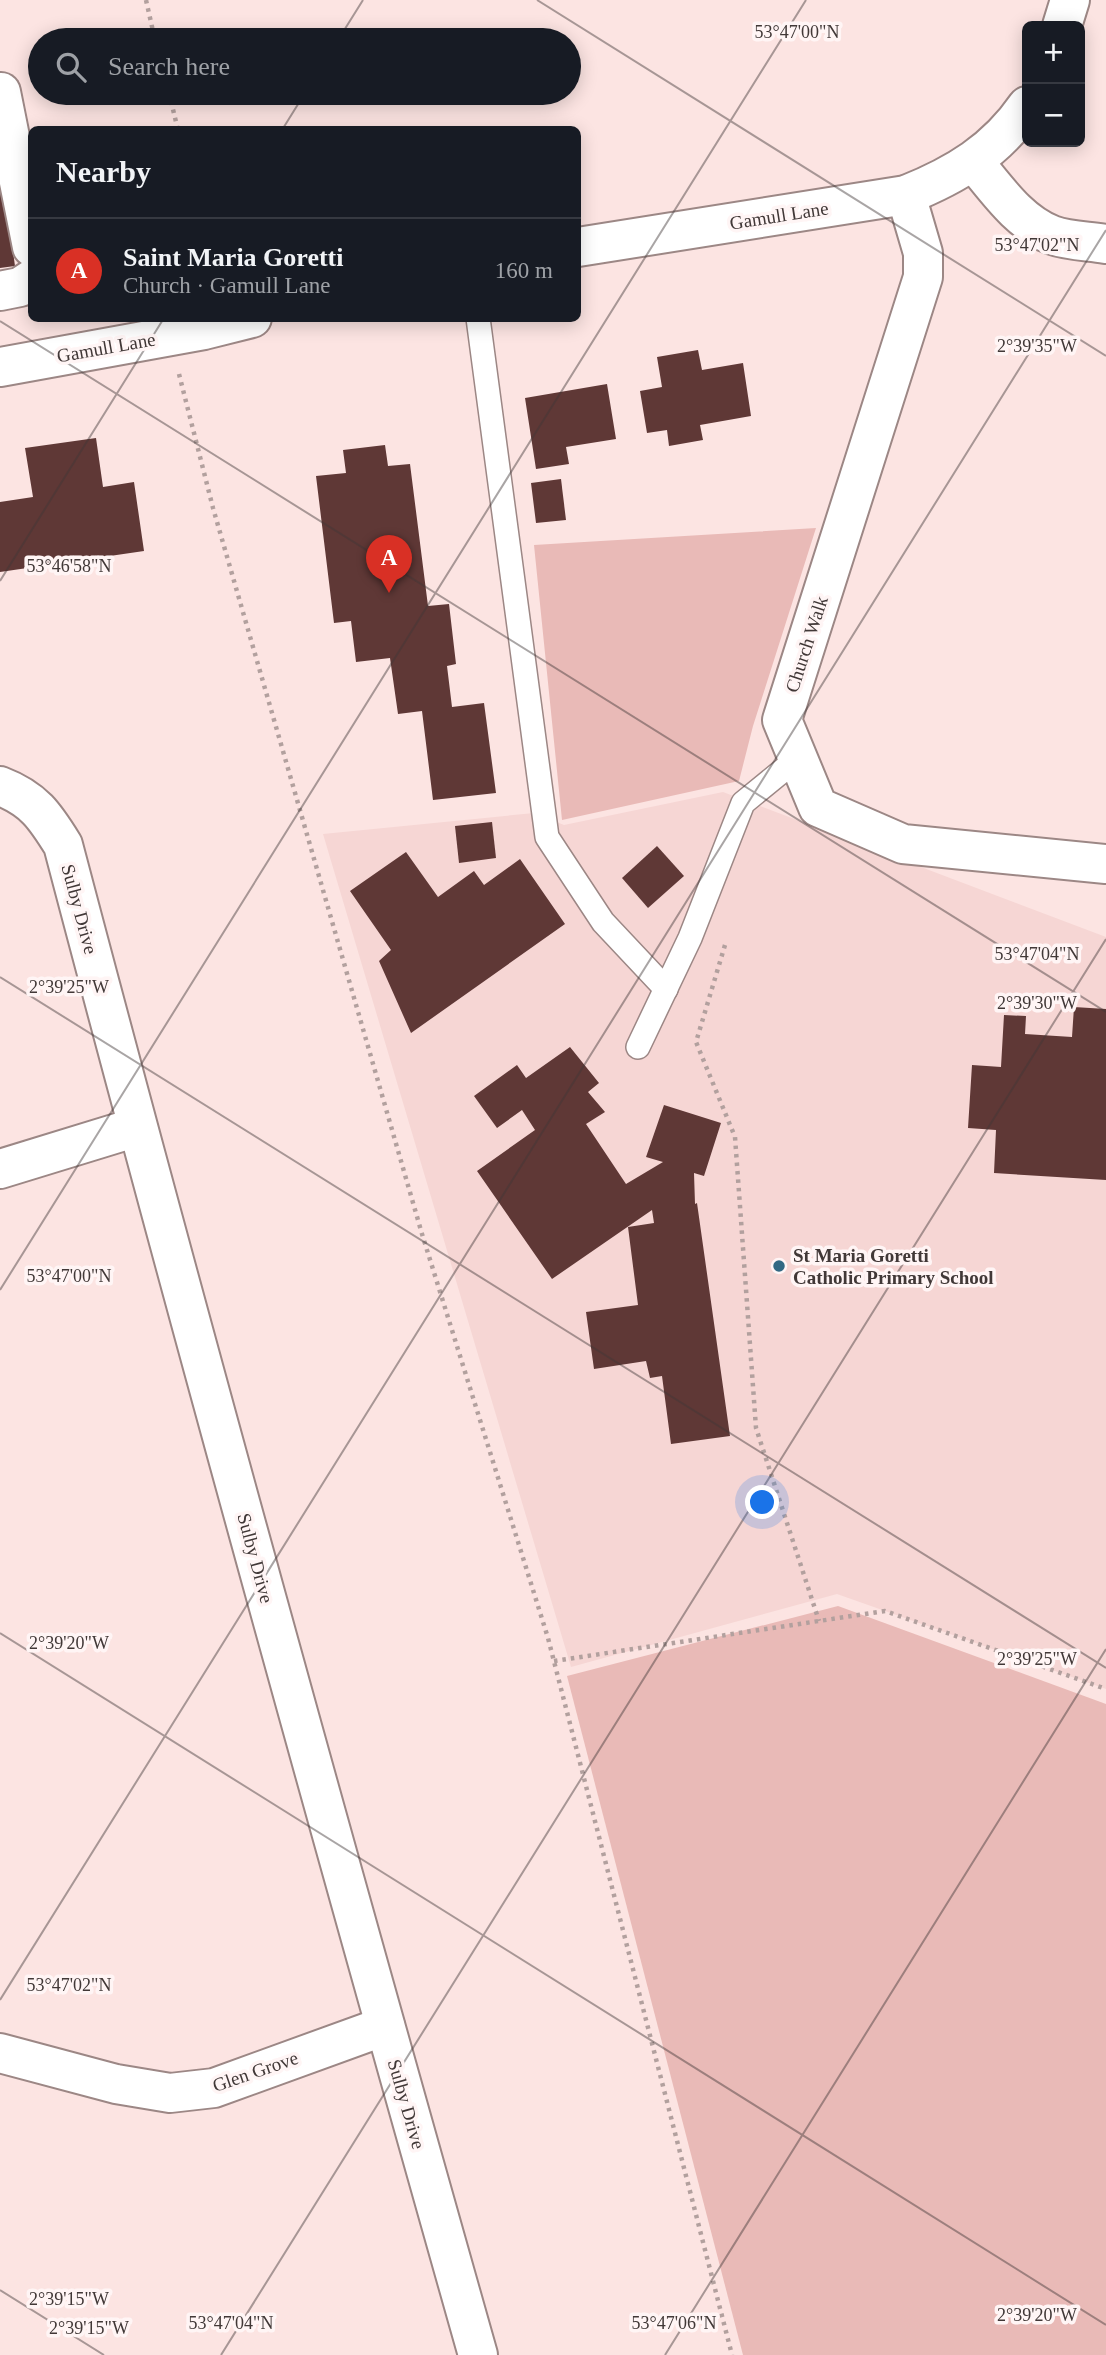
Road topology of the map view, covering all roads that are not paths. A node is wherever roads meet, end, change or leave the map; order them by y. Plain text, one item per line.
1 (1070, 0) edge
2 (1064, 21) edge
3 (1, 92) edge
4 (1022, 112) edge
5 (973, 161) junction
6 (906, 195) junction
7 (28, 227) edge
8 (1106, 244) edge
9 (581, 247) edge
10 (28, 282) edge
11 (0, 291) edge
12 (236, 322) edge
13 (479, 322) edge
14 (0, 366) edge
15 (798, 758) junction
16 (0, 786) edge
17 (1106, 864) edge
18 (666, 989) junction
19 (638, 1047) dead end
20 (137, 1127) junction
21 (0, 1169) edge
22 (384, 2026) junction
23 (0, 2053) edge
24 (478, 2355) edge

1 - 2 street
3 - 7 street
4 - 5 street, Gamull Lane
5 - 6 street, Gamull Lane
5 - 8 street
6 - 9 street, Gamull Lane
6 - 15 street, Church Walk
10 - 11 street
12 - 14 street, Gamull Lane
13 - 18 lane
15 - 17 street, Church Walk
15 - 18 lane
16 - 20 street, Sulby Drive
18 - 19 lane
20 - 21 street
20 - 22 street, Sulby Drive
22 - 23 street, Glen Grove
22 - 24 street, Sulby Drive

